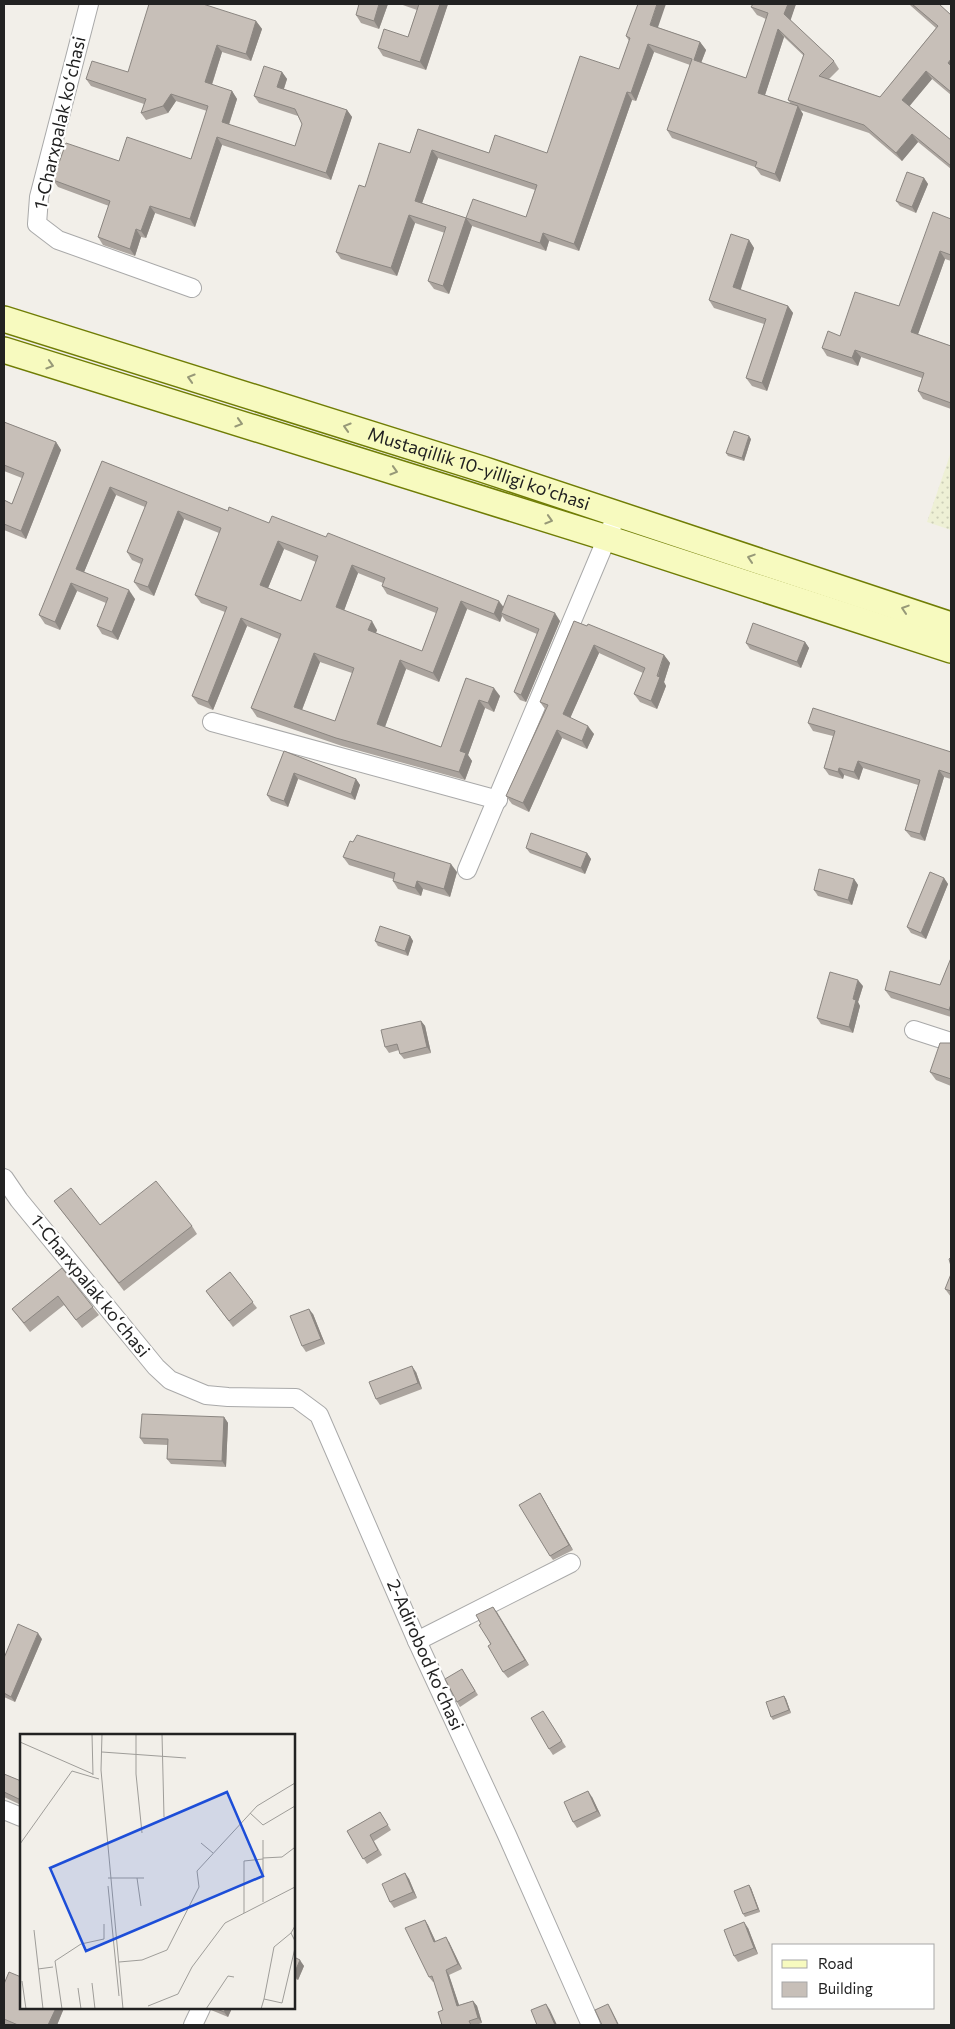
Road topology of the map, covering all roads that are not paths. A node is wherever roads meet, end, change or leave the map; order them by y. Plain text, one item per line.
1 (89, 4) edge
2 (192, 288) dead end
3 (4, 319) edge
4 (4, 350) edge
5 (617, 514) junction
6 (607, 538) junction
7 (951, 624) edge
8 (951, 650) edge
9 (212, 722) dead end
10 (498, 800) junction
11 (467, 870) dead end
12 (914, 1030) dead end
13 (951, 1042) edge
14 (4, 1178) edge
15 (182, 1387) joint
16 (571, 1563) dead end
17 (417, 1641) junction
18 (4, 1810) edge
19 (20, 1817) edge
20 (201, 2009) edge
21 (194, 2025) edge
22 (591, 2025) edge

1 - 2 street, 1-Charxpalak koʻchasi
5 -> 3 main road, Mustaqillik 10-yilligi ko'chasi
4 -> 6 main road, Mustaqillik 10-yilligi ko'chasi
5 - 6 street
7 -> 5 main road, Mustaqillik 10-yilligi ko'chasi
6 - 8 main road, Mustaqillik 10-yilligi ko'chasi
6 - 10 street
9 - 10 street
10 - 11 street
12 - 13 street
14 - 15 street, 1-Charxpalak koʻchasi
15 - 17 street, 2-Adirobod koʻchasi
16 - 17 street
17 - 22 street, 2-Adirobod koʻchasi
18 - 19 street
20 - 21 street

